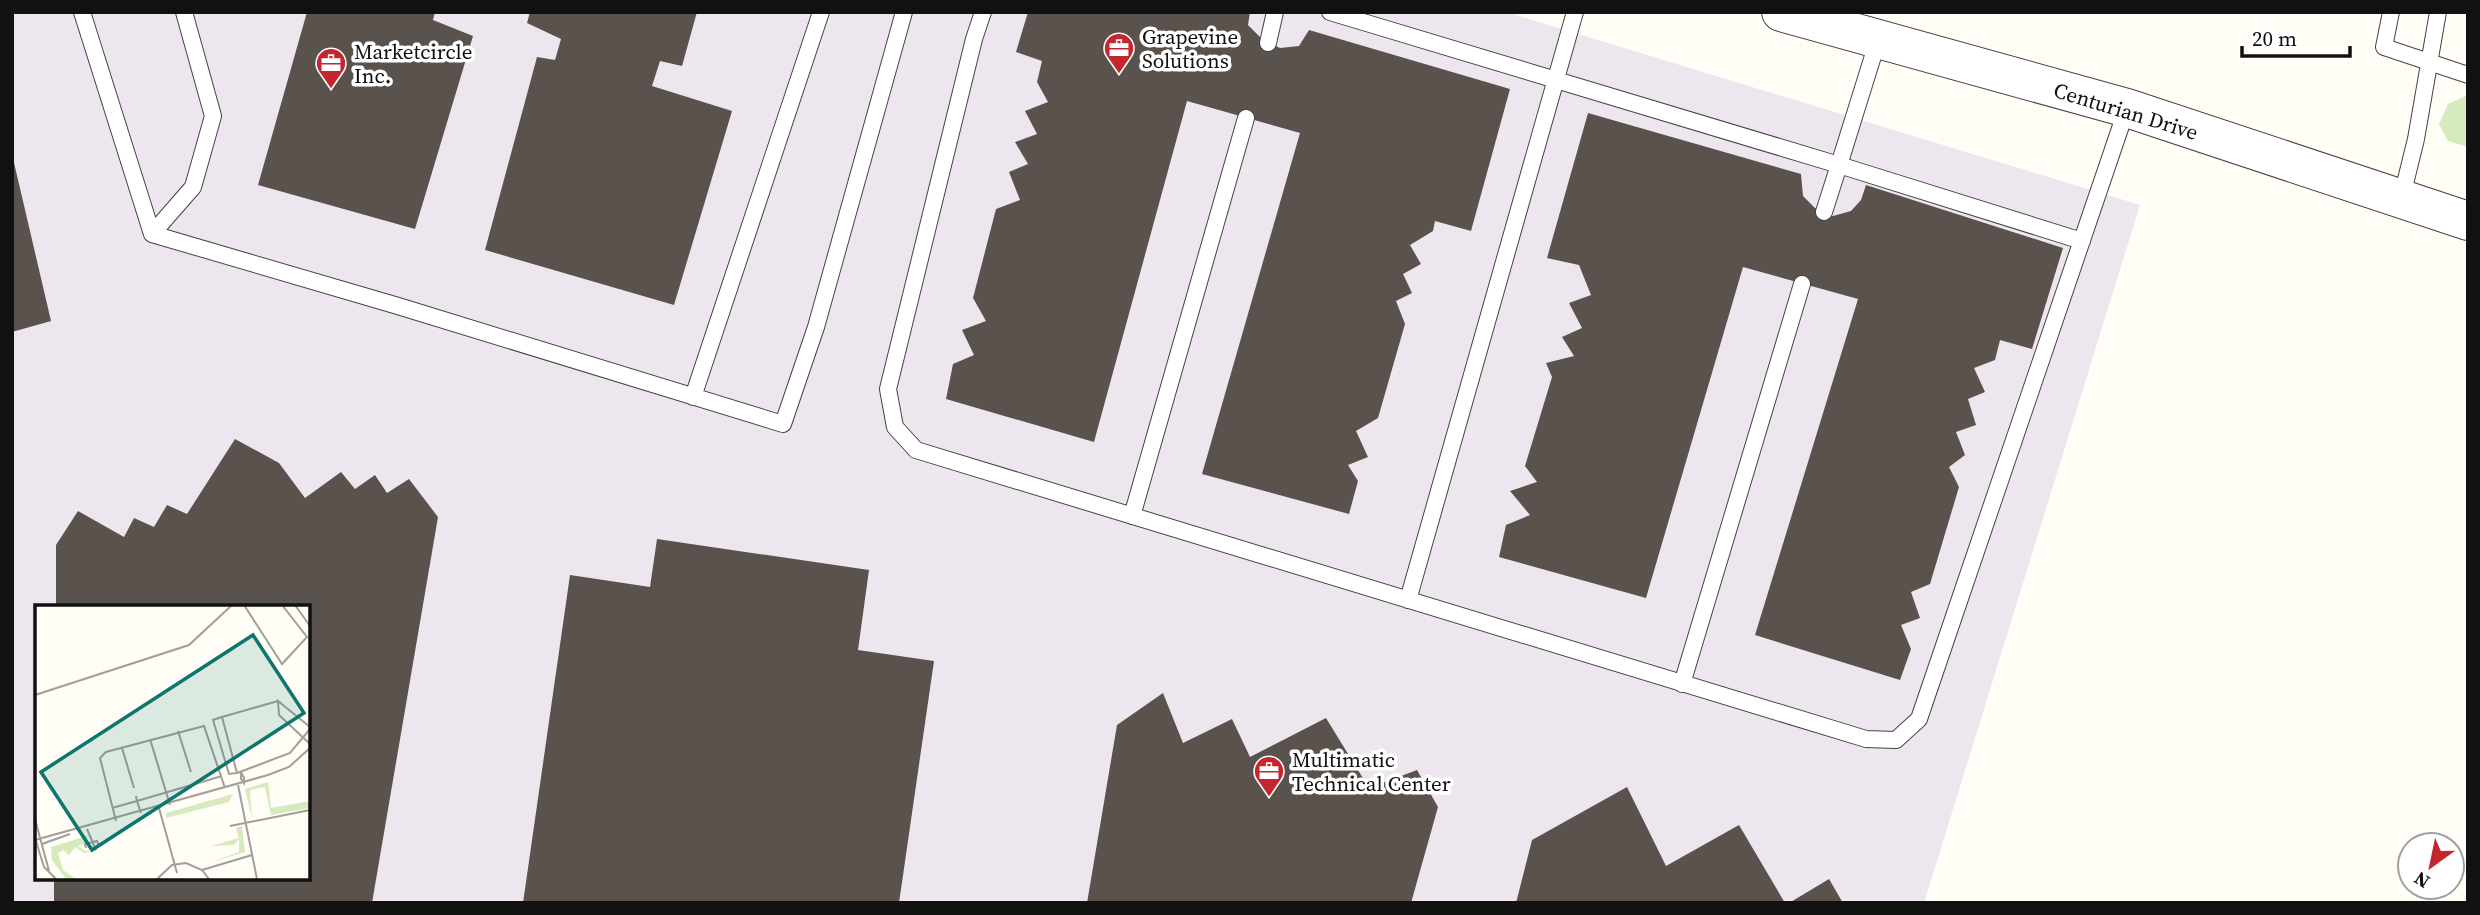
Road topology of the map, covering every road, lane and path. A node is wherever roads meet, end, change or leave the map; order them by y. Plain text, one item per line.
1 (82, 12) edge
2 (184, 12) edge
3 (821, 12) edge
4 (904, 12) edge
5 (983, 12) edge
6 (1275, 12) edge
7 (1330, 12) edge
8 (1575, 12) edge
9 (1781, 12) edge
10 (2390, 12) edge
11 (2438, 12) edge
12 (1878, 40) junction
13 (1268, 43) dead end
14 (2431, 64) junction
15 (2468, 75) edge
16 (1555, 80) junction
17 (2127, 108) junction
18 (1246, 118) dead end
19 (1839, 165) junction
20 (2401, 200) junction
21 (1824, 212) dead end
22 (2468, 220) edge
23 (152, 234) junction
24 (2082, 241) junction
25 (1802, 284) dead end
26 (693, 397) junction
27 (1132, 516) junction
28 (1408, 600) junction
29 (1682, 684) junction

1 - 23 lane
2 - 23 lane
3 - 26 lane
4 - 26 lane
5 - 27 lane
6 - 13 lane
7 - 16 lane
8 - 16 lane
9 - 12 street, Centurian Drive
10 - 14 lane
11 - 14 lane
12 - 17 street, Centurian Drive
12 - 19 lane
14 - 15 lane
14 - 20 lane
16 - 19 lane
16 - 28 lane
17 - 20 street, Centurian Drive
17 - 24 lane
18 - 27 lane
19 - 21 lane
19 - 24 lane
20 - 22 street, Centurian Drive
23 - 26 lane
24 - 29 lane
25 - 29 lane
27 - 28 lane
28 - 29 lane

